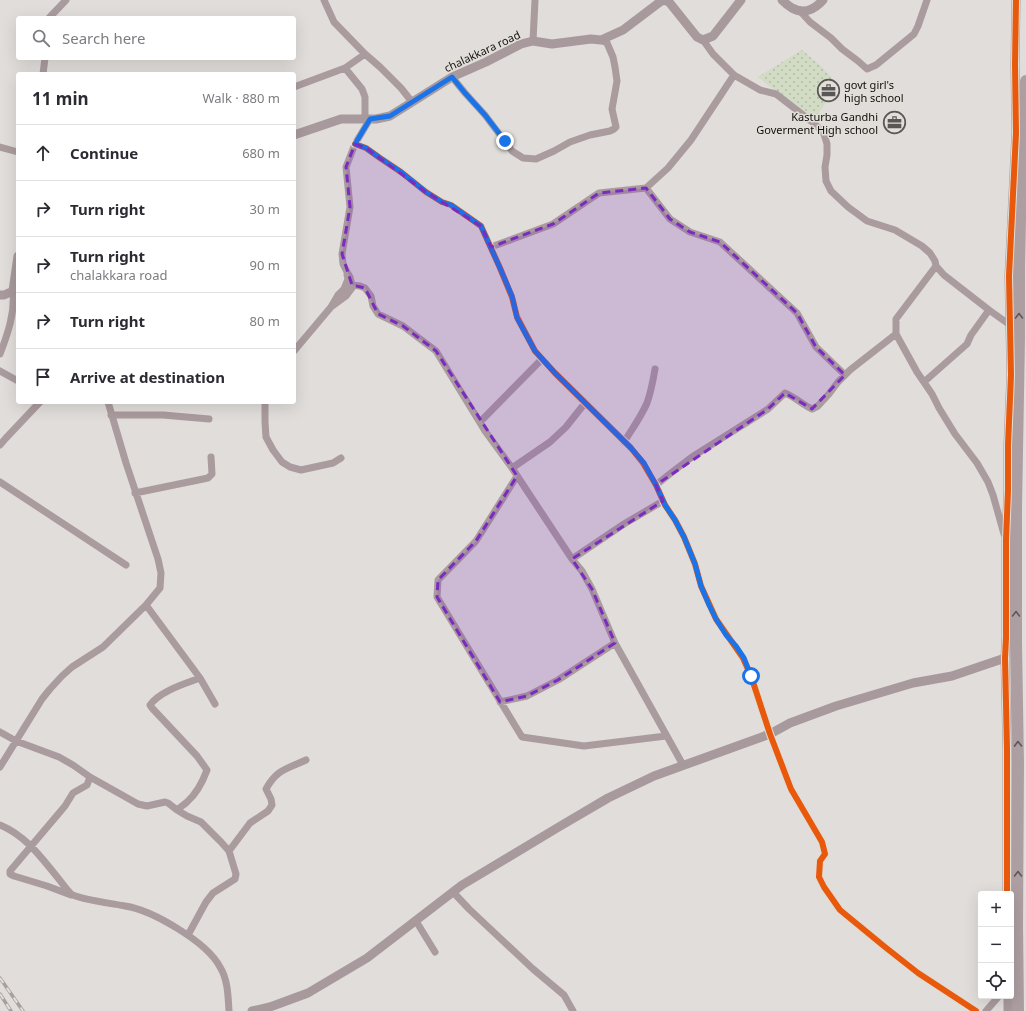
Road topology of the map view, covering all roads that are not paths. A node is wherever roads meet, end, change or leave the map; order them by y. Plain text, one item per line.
1 (66, 0) edge
2 (324, 0) edge
3 (535, 0) edge
4 (667, 0) edge
5 (741, 0) edge
6 (782, 0) edge
7 (823, 0) edge
8 (927, 0) edge
9 (1016, 0) edge
10 (799, 10) junction
11 (51, 16) edge
12 (601, 40) junction
13 (704, 40) junction
14 (533, 41) junction
15 (365, 54) junction
16 (45, 60) edge
17 (345, 68) junction
18 (43, 72) edge
19 (734, 75) junction
20 (452, 77) junction
21 (1026, 81) edge
22 (296, 86) edge
23 (412, 102) junction
24 (367, 118) junction
25 (296, 134) edge
26 (355, 144) junction
27 (0, 147) edge
28 (16, 151) edge
29 (646, 188) junction
30 (490, 247) junction
31 (936, 266) junction
32 (16, 270) edge
33 (347, 272) junction
34 (352, 286) junction
35 (13, 291) junction
36 (0, 294) edge
37 (331, 307) junction
38 (989, 310) junction
39 (1010, 325) junction
40 (896, 334) junction
41 (296, 349) edge
42 (0, 354) edge
43 (542, 359) junction
44 (655, 369) dead end
45 (0, 371) edge
46 (845, 375) junction
47 (16, 380) edge
48 (924, 382) junction
49 (585, 403) junction
50 (38, 404) edge
51 (108, 404) edge
52 (265, 404) edge
53 (111, 415) junction
54 (209, 419) dead end
55 (480, 422) junction
56 (624, 442) junction
57 (0, 445) edge
58 (285, 454) dead end
59 (211, 457) dead end
60 (341, 458) dead end
61 (282, 462) junction
62 (512, 468) junction
63 (517, 476) junction
64 (0, 482) edge
65 (656, 485) junction
66 (135, 493) junction
67 (663, 501) junction
68 (1006, 540) junction
69 (572, 559) junction
70 (126, 565) dead end
71 (146, 605) junction
72 (615, 643) junction
73 (1005, 658) junction
74 (200, 678) junction
75 (500, 702) junction
76 (215, 704) dead end
77 (0, 732) edge
78 (770, 734) junction
79 (666, 736) junction
80 (16, 741) junction
81 (306, 760) dead end
82 (683, 765) junction
83 (0, 767) edge
84 (90, 778) junction
85 (176, 810) junction
86 (0, 825) edge
87 (32, 846) junction
88 (229, 851) junction
89 (1007, 891) edge
90 (453, 892) junction
91 (72, 895) junction
92 (416, 921) junction
93 (188, 935) junction
94 (435, 952) dead end
95 (996, 999) edge
96 (1008, 999) edge
97 (229, 1011) edge
98 (252, 1011) edge
99 (573, 1011) edge
100 (976, 1011) edge
101 (986, 1011) edge
102 (1008, 1011) edge
103 (1018, 1011) edge

1 - 11 street
2 - 15 street
3 - 14 street
4 - 12 main road, chalakkara road
4 - 13 main road, chalakkara road
5 - 13 main road
6 - 10 main road
7 - 10 main road
8 - 10 street
9 - 39 main road
12 - 14 main road, chalakkara road
12 - 20 street
13 - 19 street
14 - 20 main road, chalakkara road
15 - 17 street
15 - 23 street
16 - 18 street
17 - 22 street
17 - 24 street
19 - 29 street
19 - 31 street
20 - 23 main road, chalakkara road
103 -> 21 highway
23 - 24 main road, chalakkara road
24 - 25 main road, chalakkara road
24 - 26 street
26 - 30 street
26 - 33 street
27 - 28 street
29 - 30 street
29 - 46 street
30 - 43 street
31 - 38 street
31 - 40 street
32 - 35 main road
33 - 34 street
33 - 37 street
34 - 37 street
34 - 55 street
35 - 36 main road
35 - 42 street
37 - 41 street
38 - 39 street
38 - 48 street
39 - 68 main road
40 - 46 street
40 - 48 street
43 - 49 street
43 - 55 street
44 - 56 street
45 - 47 street
46 - 65 street
48 - 68 street
49 - 56 street
49 - 62 street
50 - 57 street
51 - 53 street
52 - 61 street
53 - 54 street
53 - 66 street
55 - 62 street
56 - 65 street
58 - 61 street
59 - 66 street
60 - 61 street
62 - 63 street
63 - 69 street
63 - 75 street
64 - 70 street
65 - 67 street
66 - 71 street
67 - 69 street
67 - 78 street
68 - 73 main road
69 - 72 street
71 - 74 street
71 - 80 street
72 - 75 street
72 - 79 street
73 - 78 main road
73 - 89 main road
74 - 76 street
74 - 85 street
75 - 79 street
77 - 80 street
78 - 82 main road
78 - 100 street
79 - 82 street
80 - 83 street
80 - 84 street
81 - 88 street
82 - 90 main road
84 - 85 street
84 - 87 street
85 - 88 street
86 - 87 street
87 - 91 street
87 - 91 street
88 - 93 street
90 - 92 main road
90 - 99 street
91 - 93 street
92 - 94 street
92 - 98 main road
93 - 97 street
95 - 101 street
96 - 102 main road

